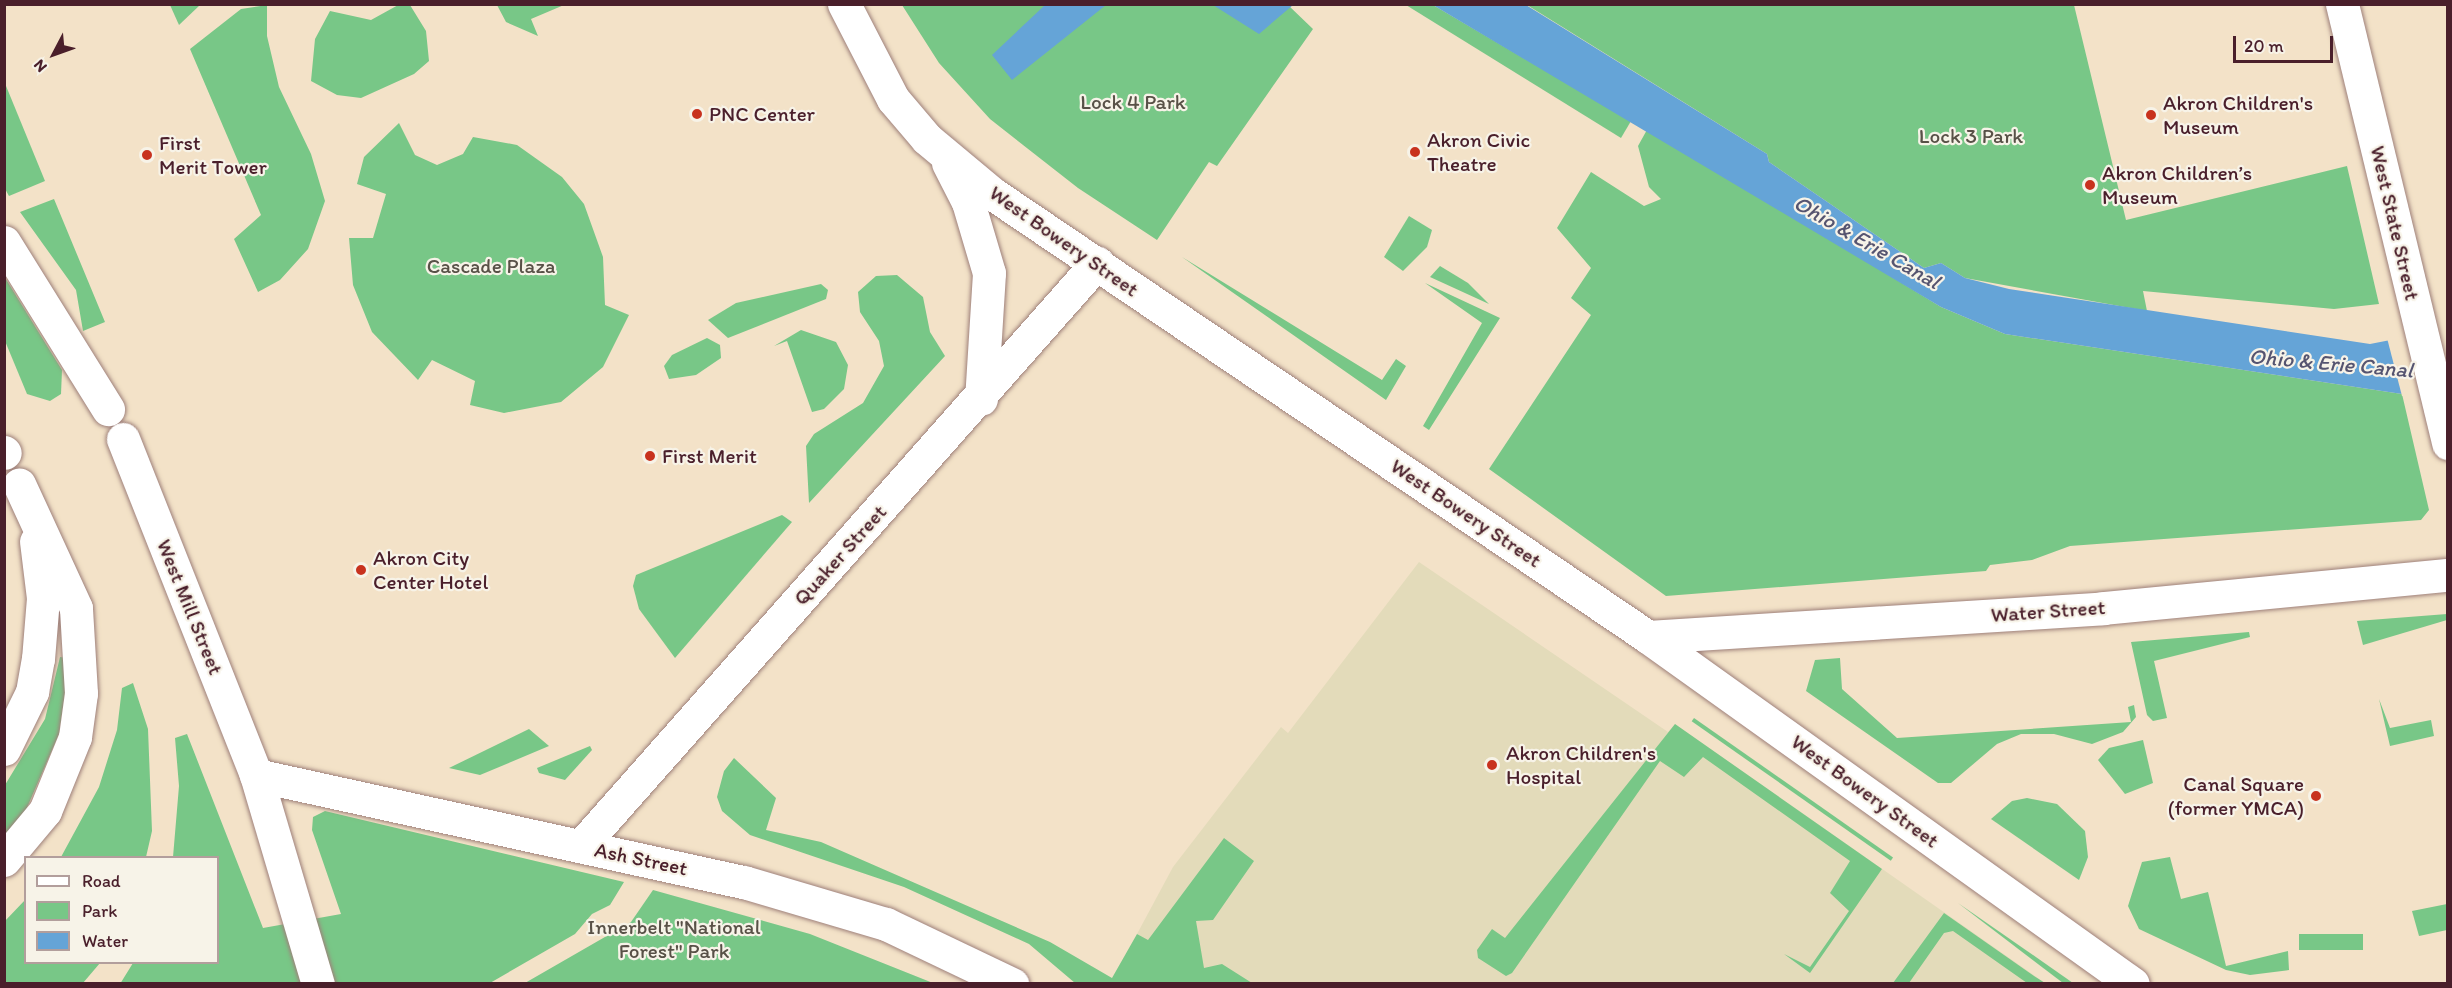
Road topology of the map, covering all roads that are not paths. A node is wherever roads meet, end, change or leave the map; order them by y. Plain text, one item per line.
1 (844, 4) edge
2 (2342, 4) edge
3 (941, 151) junction
4 (4, 242) edge
5 (1097, 263) junction
6 (981, 399) junction
7 (108, 409) dead end
8 (123, 440) dead end
9 (2448, 443) edge
10 (19, 484) dead end
11 (34, 521) junction
12 (2448, 575) edge
13 (1648, 637) junction
14 (4, 749) edge
15 (256, 775) junction
16 (581, 846) junction
17 (4, 860) edge
18 (318, 984) edge
19 (1012, 984) edge
20 (2133, 984) edge

1 - 3 street, West Bowery Street
2 - 9 street, West State Street
3 - 5 street, West Bowery Street
3 - 6 street
4 - 7 street
5 - 6 street, Quaker Street
5 - 13 street, West Bowery Street
6 - 16 street, Quaker Street
8 - 15 street, West Mill Street
10 - 11 street
11 - 14 street
11 - 17 street
12 - 13 street, Water Street
13 - 20 street, West Bowery Street
15 - 16 street, Ash Street
15 - 18 street, West Mill Street
16 - 19 street, Ash Street

